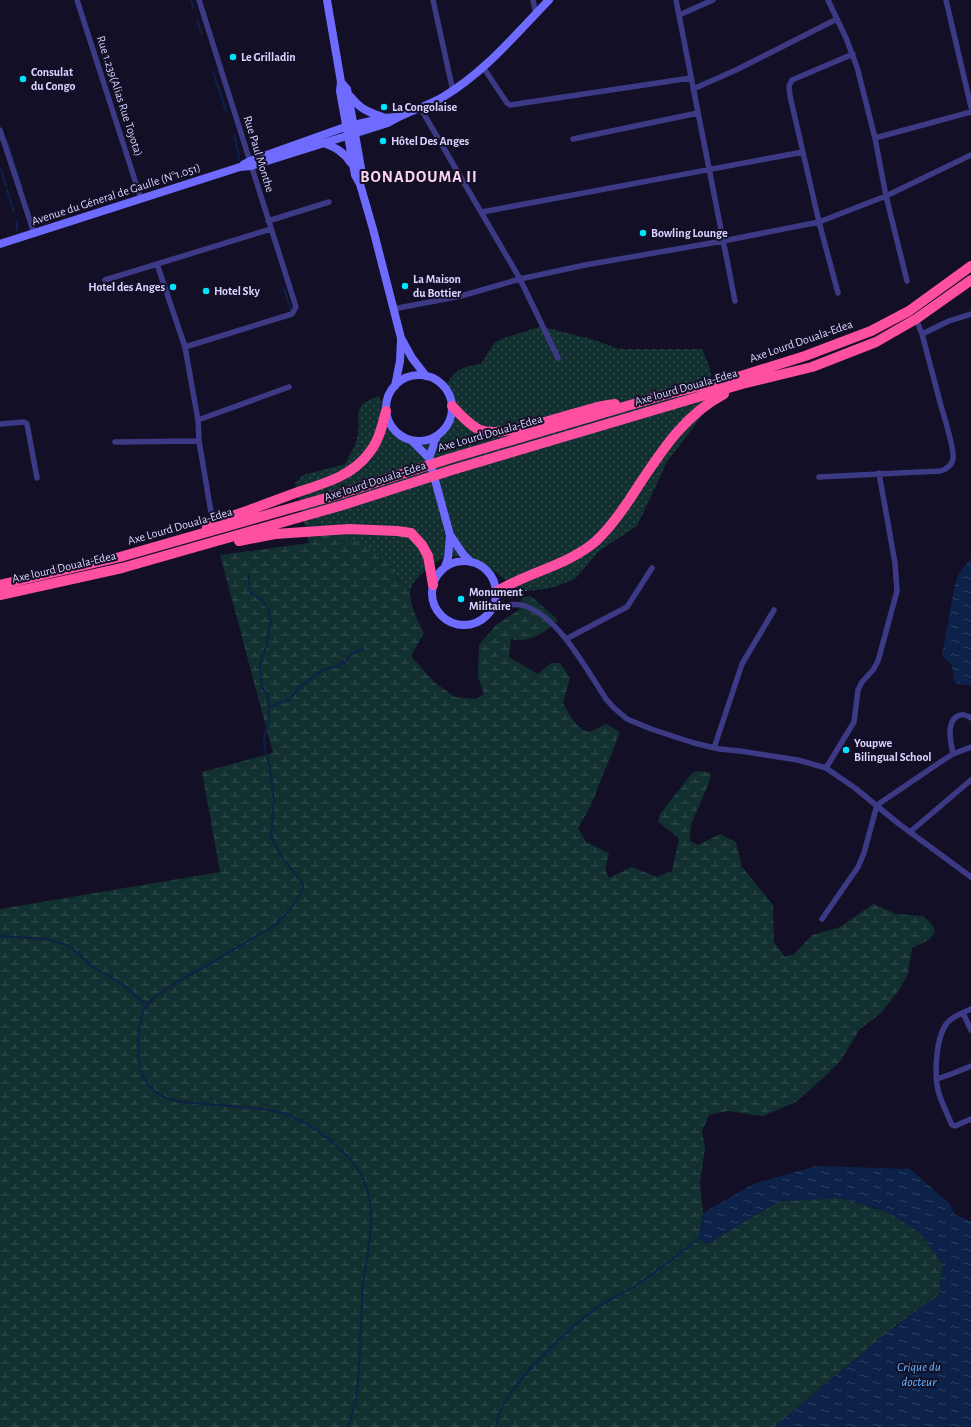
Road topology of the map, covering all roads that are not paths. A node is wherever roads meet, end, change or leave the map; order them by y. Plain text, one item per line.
1 (78, 0) edge
2 (199, 0) edge
3 (327, 0) edge
4 (433, 0) edge
5 (533, 0) edge
6 (549, 0) edge
7 (676, 0) edge
8 (713, 0) edge
9 (828, 0) edge
10 (946, 0) edge
11 (536, 14) junction
12 (679, 16) junction
13 (836, 19) junction
14 (853, 54) junction
15 (483, 67) junction
16 (691, 78) junction
17 (341, 82) junction
18 (693, 89) junction
19 (452, 91) junction
20 (348, 94) junction
21 (971, 107) edge
22 (421, 108) junction
23 (971, 112) edge
24 (698, 113) junction
25 (384, 118) junction
26 (397, 118) junction
27 (0, 130) edge
28 (350, 130) junction
29 (875, 138) junction
30 (573, 139) dead end
31 (323, 143) junction
32 (803, 152) junction
33 (971, 155) edge
34 (250, 163) junction
35 (353, 167) junction
36 (709, 169) junction
37 (360, 184) junction
38 (886, 196) junction
39 (141, 199) junction
40 (329, 202) dead end
41 (482, 212) junction
42 (268, 221) junction
43 (818, 222) junction
44 (270, 229) junction
45 (34, 233) junction
46 (723, 241) junction
47 (0, 244) edge
48 (157, 264) junction
49 (971, 266) edge
50 (520, 279) junction
51 (106, 280) dead end
52 (971, 280) edge
53 (907, 281) dead end
54 (838, 293) dead end
55 (735, 301) dead end
56 (393, 310) junction
57 (971, 314) edge
58 (916, 319) junction
59 (922, 334) junction
60 (401, 338) junction
61 (185, 347) junction
62 (558, 358) dead end
63 (426, 376) junction
64 (742, 384) junction
65 (395, 386) junction
66 (289, 387) dead end
67 (664, 395) junction
68 (452, 406) junction
69 (386, 411) junction
70 (198, 420) junction
71 (0, 424) edge
72 (437, 436) junction
73 (199, 441) junction
74 (412, 441) junction
75 (115, 442) dead end
76 (429, 458) junction
77 (879, 473) junction
78 (818, 477) dead end
79 (37, 478) dead end
80 (213, 524) junction
81 (450, 535) junction
82 (189, 537) junction
83 (192, 548) junction
84 (472, 562) junction
85 (445, 567) junction
86 (652, 568) dead end
87 (0, 584) edge
88 (433, 585) junction
89 (496, 592) junction
90 (0, 595) edge
91 (495, 603) junction
92 (774, 610) dead end
93 (566, 639) junction
94 (971, 718) edge
95 (971, 747) edge
96 (714, 748) junction
97 (953, 754) junction
98 (826, 768) junction
99 (971, 780) edge
100 (876, 805) junction
101 (910, 832) junction
102 (970, 876) edge
103 (822, 919) dead end
104 (971, 1009) edge
105 (963, 1013) junction
106 (971, 1030) edge
107 (971, 1066) edge
108 (936, 1079) junction
109 (971, 1119) edge

1 - 39 street, Rue 1.239(Alias Rue Toyota)
2 - 34 street, Rue Paul Monthe
3 - 17 main road
4 - 19 street
5 - 11 street
6 - 11 main road, Avenue du Géneral de Gaulle (N°1.051)
7 - 12 street
8 - 12 street
9 - 13 street
10 - 21 street
11 - 15 main road, Avenue du Géneral de Gaulle (N°1.051)
12 - 16 street
13 - 14 street
13 - 18 street
14 - 29 street
14 - 32 street
15 - 16 street
15 - 19 main road, Avenue du Géneral de Gaulle (N°1.051)
16 - 18 street
17 - 20 main road
17 - 28 main road
18 - 24 street
19 - 22 main road, Avenue du Géneral de Gaulle (N°1.051)
20 - 25 main road
20 - 28 main road
22 - 26 main road, Avenue du Géneral de Gaulle (N°1.051)
22 - 41 street
23 - 29 street
24 - 30 street
24 - 36 street
25 - 26 main road, Avenue du Géneral de Gaulle (N°1.051)
25 - 28 main road, Avenue du Géneral de Gaulle (N°1.051)
26 - 28 main road, Avenue du Géneral de Gaulle (N°1.051)
27 - 45 street
28 - 31 main road, Avenue du Géneral de Gaulle (N°1.051)
28 - 34 main road, Avenue du Géneral de Gaulle (N°1.051)
28 - 35 main road
28 - 37 main road
29 - 38 street
31 - 34 main road, Avenue du Géneral de Gaulle (N°1.051)
31 - 35 main road
32 - 36 street
32 - 43 street
33 - 38 street
34 - 39 main road, Avenue du Géneral de Gaulle (N°1.051)
34 - 42 street, Rue Paul Monthe
35 - 37 main road
36 - 41 street
36 - 46 street
37 - 56 main road
38 - 43 street
38 - 53 street
39 - 45 main road, Avenue du Géneral de Gaulle (N°1.051)
40 - 42 street
41 - 50 street
42 - 44 street, Rue Paul Monthe
43 - 46 street
43 - 54 street
44 - 48 street
44 - 61 street, Rue Paul Monthe
45 - 47 main road, Avenue du Géneral de Gaulle (N°1.051)
46 - 50 street
46 - 55 street
48 - 51 street
48 - 61 street
49 - 67 highway, Axe Lourd Douala-Edea
50 - 56 street
50 - 62 street
52 - 58 highway, Axe lourd Douala-Edea
56 - 60 main road
57 - 59 street
58 - 59 street
58 - 64 highway, Axe lourd Douala-Edea
59 - 77 street
60 - 63 main road
60 - 65 main road
61 - 70 street
63 - 65 main road
63 - 68 main road
64 - 83 highway, Axe lourd Douala-Edea
64 - 89 highway
65 - 69 main road
66 - 70 street
67 - 68 highway
67 - 82 highway, Axe Lourd Douala-Edea
68 - 72 main road
69 - 74 main road
69 - 80 highway
70 - 73 street
71 - 79 street
72 - 74 main road
72 - 76 main road
73 - 75 street
73 - 80 street
74 - 76 main road
76 - 81 main road
77 - 78 street
77 - 98 street
80 - 82 highway
81 - 84 main road
81 - 85 main road
82 - 87 highway, Axe Lourd Douala-Edea
83 - 88 highway
83 - 90 highway, Axe lourd Douala-Edea
84 - 85 main road
84 - 89 main road
85 - 88 main road
86 - 93 street
88 - 91 main road
89 - 91 main road
91 - 93 street
92 - 96 street
93 - 96 street
94 - 97 street
95 - 97 street
96 - 98 street
97 - 100 street
98 - 100 street
99 - 101 street
100 - 101 street
100 - 103 street
101 - 102 street
104 - 105 street
105 - 106 street
105 - 108 street
107 - 108 street
108 - 109 street

